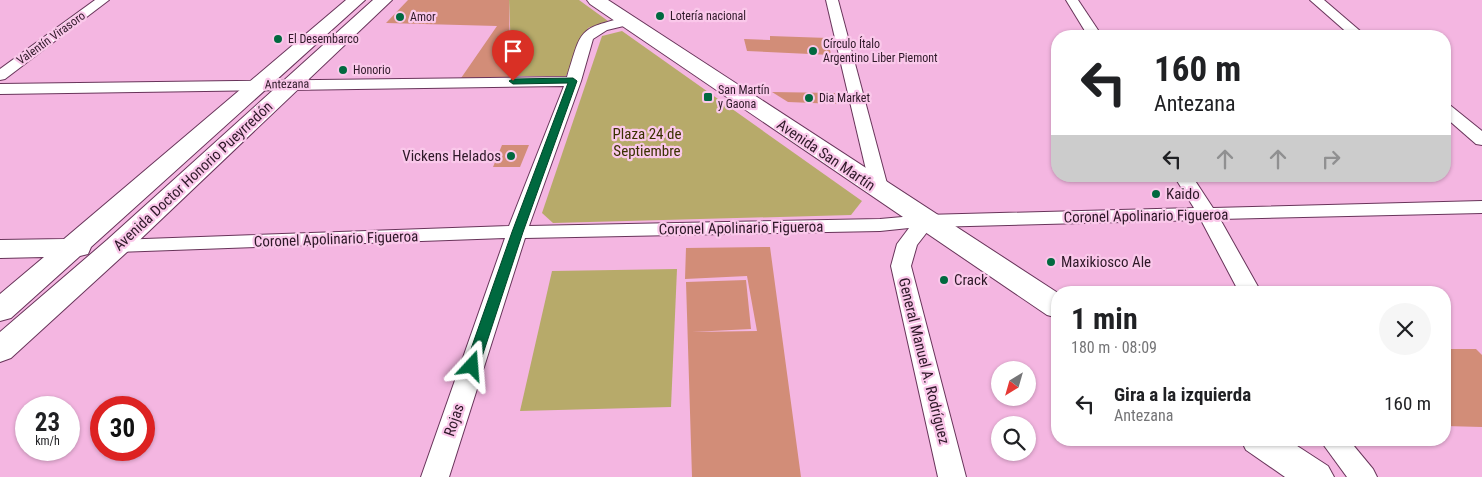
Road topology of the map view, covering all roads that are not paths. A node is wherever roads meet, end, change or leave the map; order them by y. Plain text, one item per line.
1 (103, 0) edge
2 (356, 0) edge
3 (384, 0) edge
4 (596, 0) edge
5 (832, 0) edge
6 (1072, 0) edge
7 (1316, 0) edge
8 (627, 21) junction
9 (1091, 30) edge
10 (1352, 30) edge
11 (0, 76) edge
12 (573, 81) junction
13 (260, 84) junction
14 (293, 84) junction
15 (0, 89) edge
16 (1451, 114) edge
17 (1482, 140) edge
18 (1188, 182) edge
19 (880, 191) junction
20 (1482, 207) edge
21 (1208, 215) junction
22 (925, 221) junction
23 (517, 232) junction
24 (117, 246) junction
25 (72, 248) junction
26 (0, 249) edge
27 (1247, 286) edge
28 (1051, 303) edge
29 (0, 311) edge
30 (0, 350) edge
31 (1267, 446) edge
32 (1336, 446) edge
33 (435, 477) edge
34 (952, 477) edge
35 (1315, 477) edge
36 (1363, 477) edge

1 - 11 street, Valentín Virasoro
2 - 13 main road, Avenida Doctor Honorio Pueyrredón
3 - 14 main road, Avenida Doctor Honorio Pueyrredón
4 - 8 main road, Avenida San Martín
5 - 19 street
6 - 9 street
7 - 10 street
8 - 12 street, Rojas
8 - 19 main road, Avenida San Martín
12 - 14 street, Antezana
12 - 23 street, Rojas
13 - 14 street, Antezana
13 - 15 street, Antezana
13 - 25 main road, Avenida Doctor Honorio Pueyrredón
14 - 24 main road, Avenida Doctor Honorio Pueyrredón
16 - 17 street
18 - 21 street
19 - 22 main road, Avenida San Martín
20 - 21 street, Coronel Apolinario Figueroa
21 - 22 street, Coronel Apolinario Figueroa
21 - 27 street
22 - 23 street, Coronel Apolinario Figueroa
22 - 28 main road, Avenida San Martín
22 - 34 street, General Manuel A. Rodríguez
23 - 24 street, Coronel Apolinario Figueroa
23 - 33 street, Rojas
24 - 25 main road, Coronel Apolinario Figueroa
24 - 30 main road, Avenida Doctor Honorio Pueyrredón
25 - 26 main road, Coronel Apolinario Figueroa
25 - 29 main road, Avenida Doctor Honorio Pueyrredón
31 - 35 main road
32 - 36 street

